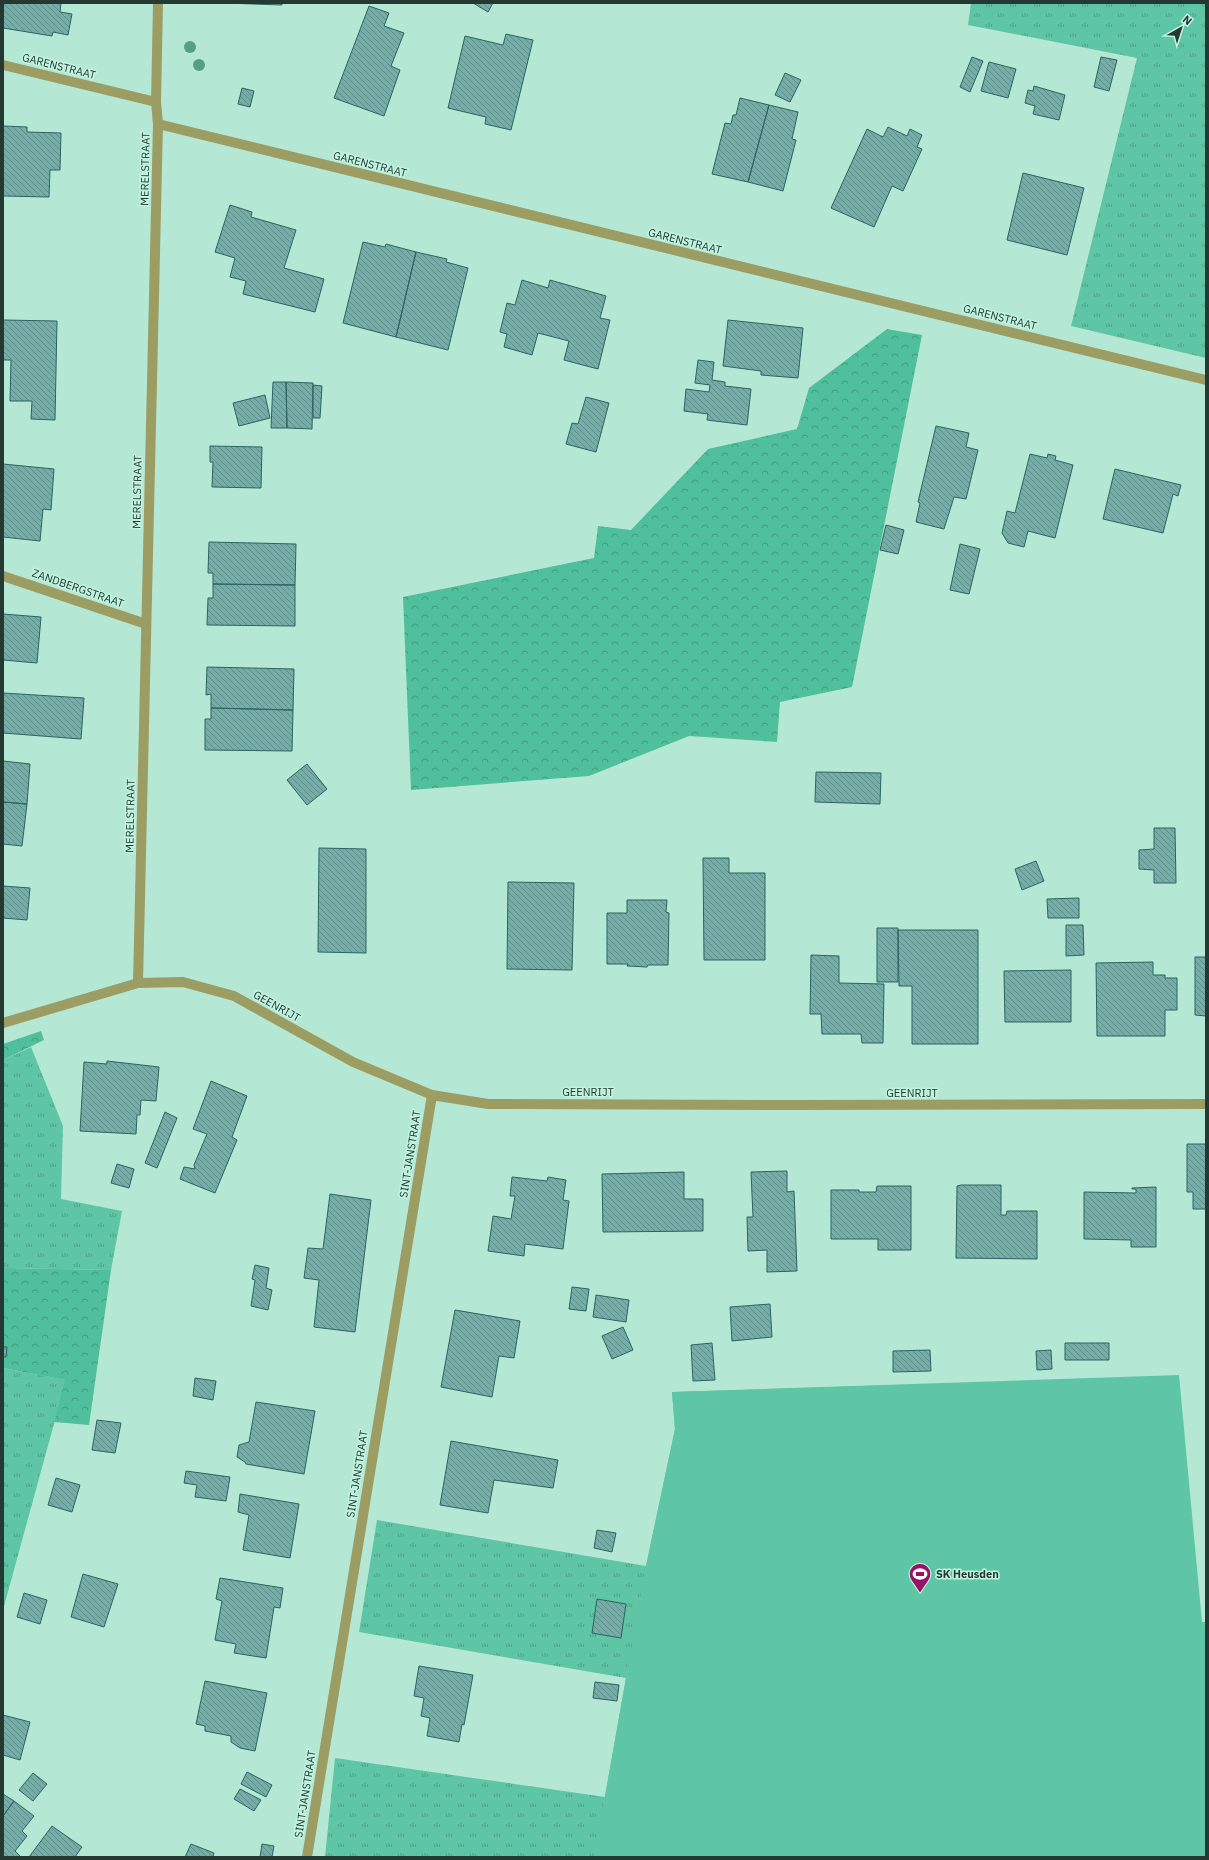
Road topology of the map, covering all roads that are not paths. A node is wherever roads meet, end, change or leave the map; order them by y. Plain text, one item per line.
1 (158, 3) edge
2 (3, 65) edge
3 (156, 102) junction
4 (158, 124) junction
5 (1206, 380) edge
6 (3, 576) edge
7 (146, 624) junction
8 (138, 982) junction
9 (3, 1023) edge
10 (432, 1095) junction
11 (1206, 1104) edge
12 (308, 1857) edge

1 - 3 street, MERELSTRAAT
2 - 3 street, GARENSTRAAT
3 - 4 street, MERELSTRAAT
4 - 5 street, GARENSTRAAT
4 - 7 street, MERELSTRAAT
6 - 7 street, ZANDBERGSTRAAT
7 - 8 street, MERELSTRAAT
8 - 9 street, GEENRIJT
8 - 10 street, GEENRIJT
10 - 11 street, GEENRIJT
10 - 12 street, SINT-JANSTRAAT

